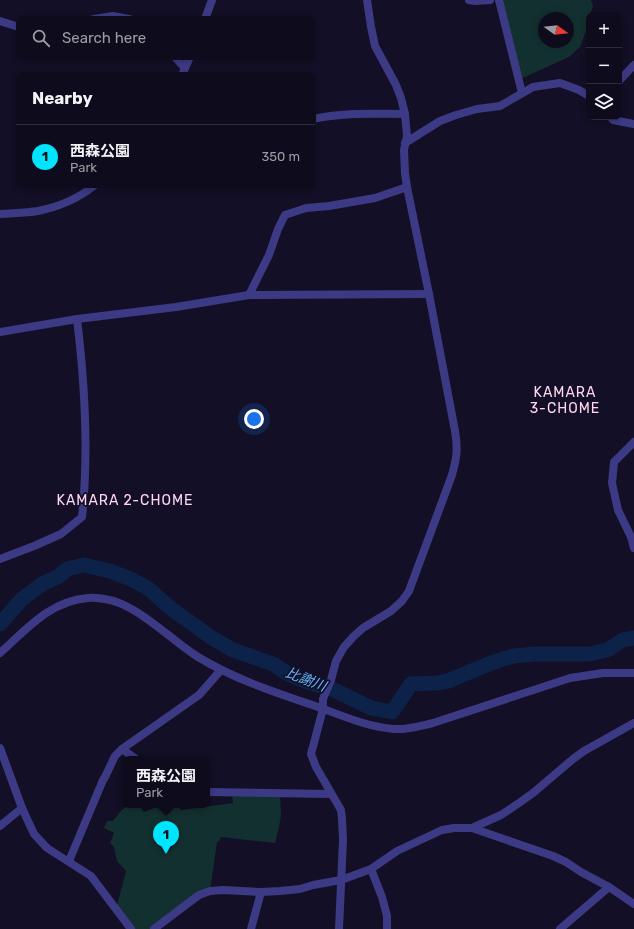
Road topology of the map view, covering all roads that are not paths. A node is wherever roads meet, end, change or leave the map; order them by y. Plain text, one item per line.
1 (212, 0) edge
2 (367, 0) edge
3 (469, 0) edge
4 (490, 0) edge
5 (499, 0) edge
6 (206, 16) edge
7 (0, 21) edge
8 (16, 26) edge
9 (177, 60) edge
10 (189, 60) edge
11 (634, 65) edge
12 (184, 72) edge
13 (622, 78) edge
14 (522, 93) junction
15 (586, 94) edge
16 (405, 114) junction
17 (316, 118) edge
18 (613, 120) edge
19 (634, 124) edge
20 (405, 143) junction
21 (407, 187) junction
22 (91, 188) edge
23 (0, 214) edge
24 (429, 294) junction
25 (249, 295) junction
26 (77, 319) junction
27 (0, 332) edge
28 (634, 442) edge
29 (634, 548) edge
30 (0, 559) edge
31 (0, 653) edge
32 (221, 670) junction
33 (634, 673) edge
34 (323, 709) junction
35 (634, 723) edge
36 (0, 748) edge
37 (122, 749) junction
38 (132, 756) edge
39 (2, 759) edge
40 (210, 792) edge
41 (331, 794) junction
42 (22, 808) junction
43 (0, 826) edge
44 (472, 828) junction
45 (69, 862) junction
46 (371, 869) junction
47 (341, 880) junction
48 (608, 887) junction
49 (261, 892) junction
50 (634, 904) edge
51 (131, 929) edge
52 (154, 929) edge
53 (251, 929) edge
54 (339, 929) edge
55 (387, 929) edge
56 (560, 929) edge

1 - 6 street
2 - 16 street
3 - 4 street
5 - 14 street
7 - 8 street
9 - 12 street
10 - 12 street
11 - 13 street
14 - 15 street
14 - 20 street
16 - 17 street
16 - 20 street
18 - 19 street
20 - 21 street
21 - 24 street
21 - 25 street
22 - 23 street
24 - 25 street
24 - 34 street
25 - 26 street
26 - 27 street
26 - 30 street
28 - 29 street
31 - 32 street
32 - 34 street
32 - 37 street
33 - 34 street
34 - 41 street
35 - 44 street
36 - 39 street
37 - 38 street
37 - 45 street
39 - 42 street
40 - 41 street
41 - 47 street
42 - 43 street
42 - 45 street
44 - 46 street
44 - 48 street
45 - 51 street
46 - 47 street
46 - 55 street
47 - 49 street
47 - 54 street
48 - 50 street
48 - 56 street
49 - 52 street
49 - 53 street

